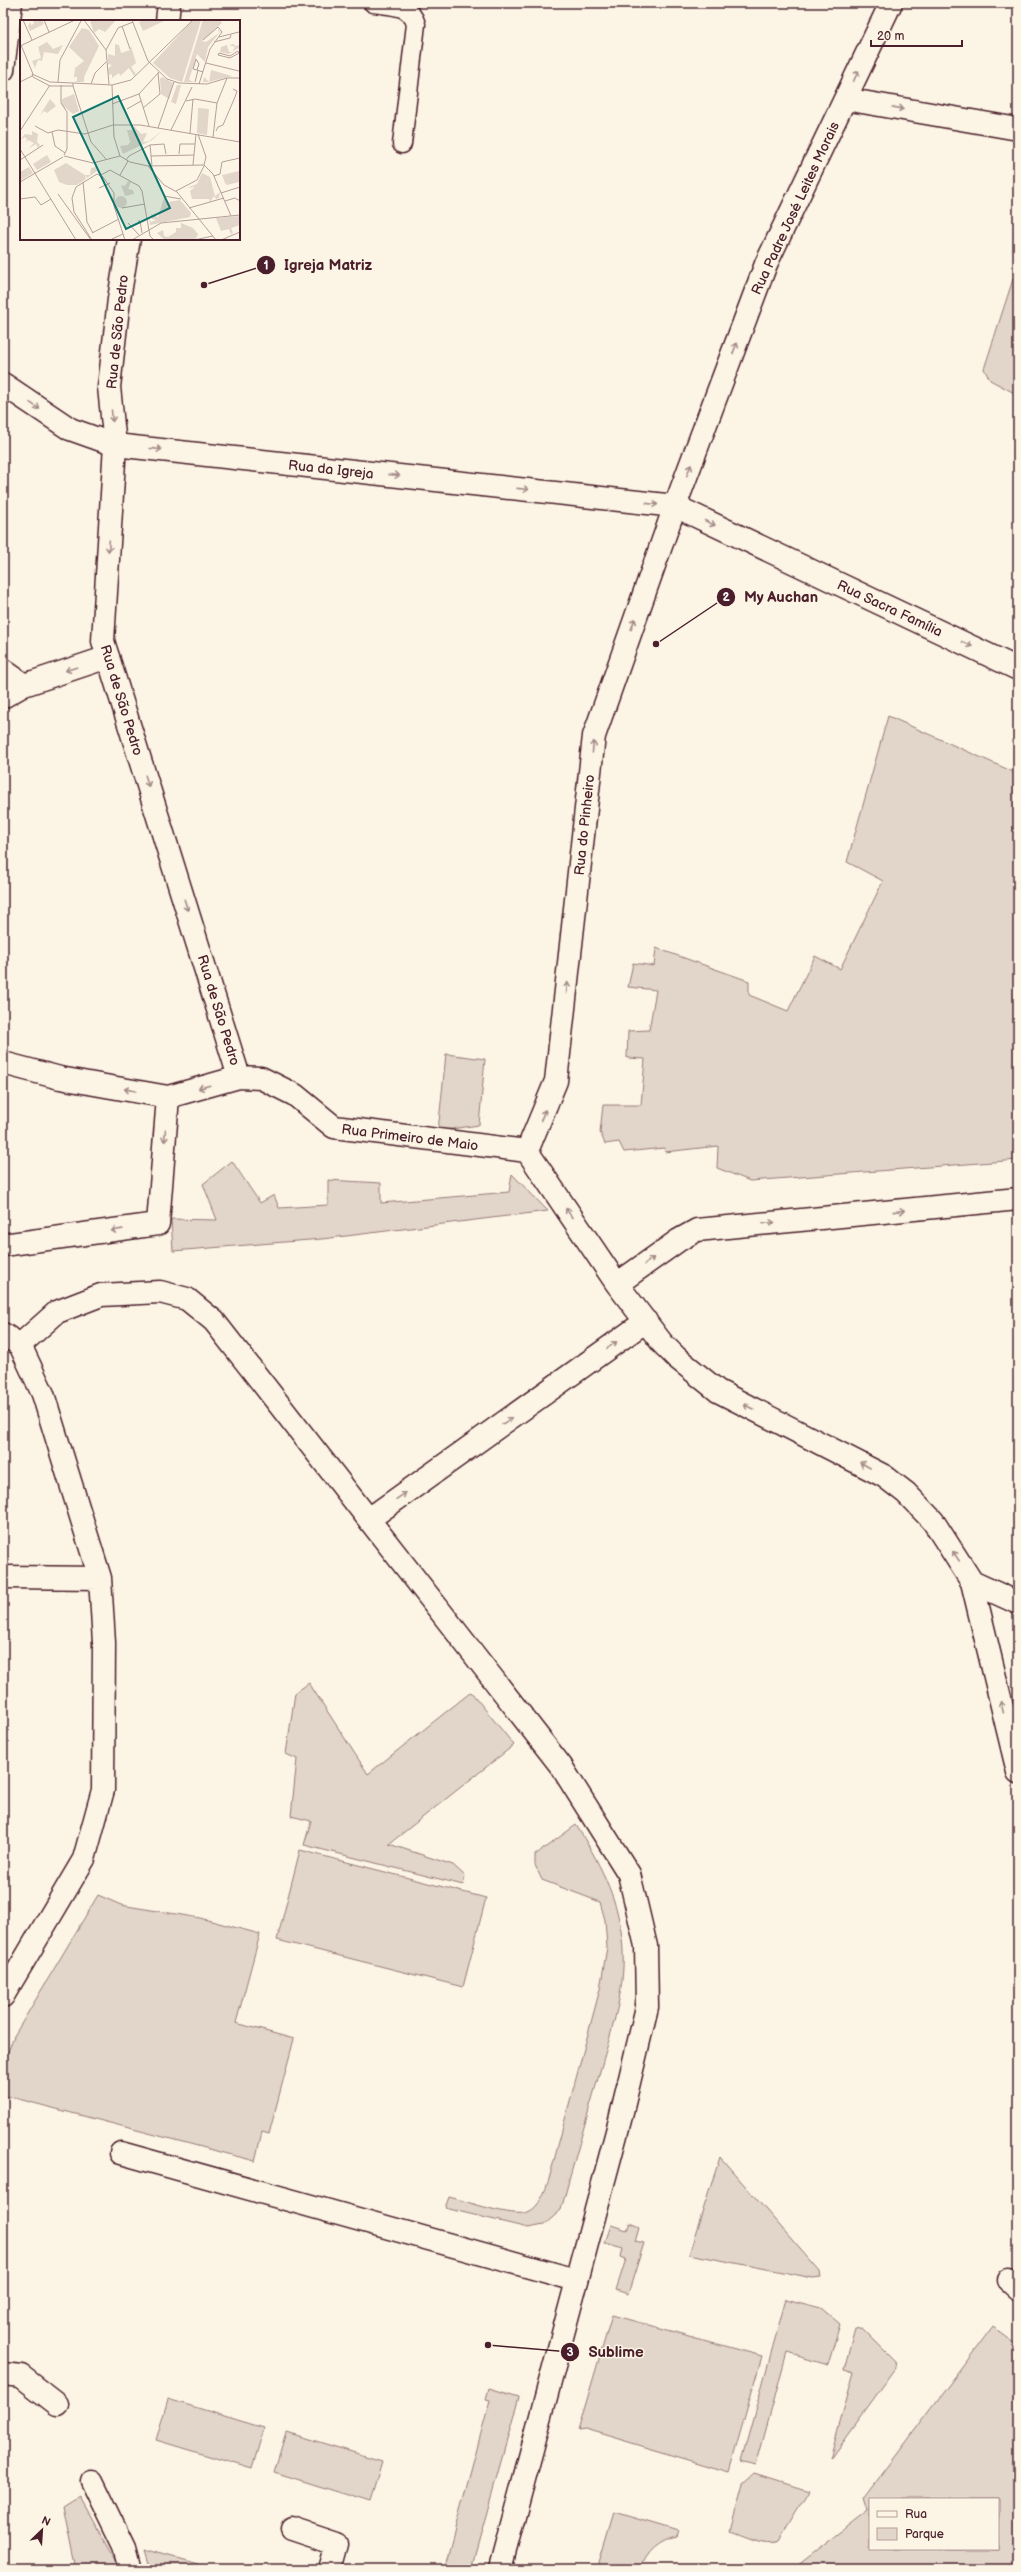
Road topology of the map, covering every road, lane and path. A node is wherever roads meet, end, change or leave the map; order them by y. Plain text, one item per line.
1 (12, 3) edge
2 (169, 3) edge
3 (373, 3) edge
4 (891, 3) edge
5 (167, 20) edge
6 (3, 70) edge
7 (845, 99) junction
8 (1018, 129) edge
9 (402, 144) dead end
10 (129, 240) edge
11 (3, 384) edge
12 (115, 445) junction
13 (675, 506) junction
14 (108, 657) junction
15 (1018, 669) edge
16 (3, 670) edge
17 (24, 684) junction
18 (3, 697) edge
19 (3, 1063) edge
20 (240, 1077) junction
21 (168, 1097) junction
22 (528, 1150) junction
23 (1018, 1199) edge
24 (3, 1245) edge
25 (617, 1284) junction
26 (646, 1321) junction
27 (12, 1340) edge
28 (369, 1519) junction
29 (3, 1577) edge
30 (100, 1578) junction
31 (972, 1582) junction
32 (1018, 1603) edge
33 (1018, 1772) edge
34 (3, 1996) edge
35 (121, 2153) dead end
36 (576, 2280) junction
37 (3, 2374) edge
38 (57, 2404) dead end
39 (92, 2480) dead end
40 (292, 2529) dead end
41 (130, 2569) edge
42 (330, 2569) edge
43 (500, 2569) edge

1 - 6 street
2 - 5 street
3 - 9 lane
7 -> 4 street, Rua Padre José Leites Morais
7 -> 8 street
13 -> 7 street, Rua Padre José Leites Morais
10 -> 12 street, Rua de São Pedro
11 -> 12 street, Rua da Igreja
12 -> 13 street, Rua da Igreja
12 -> 14 street, Rua de São Pedro
13 -> 15 street, Rua Sacra Família
22 -> 13 street, Rua do Pinheiro
14 -> 17 street
14 -> 20 street, Rua de São Pedro
16 - 17 street
17 - 18 street
21 -> 19 street, Rua Primeiro de Maio
20 -> 21 street, Rua Primeiro de Maio
20 - 22 street, Rua Primeiro de Maio
21 -> 24 street
25 -> 22 street
25 -> 23 street
25 - 26 street
28 -> 26 street
31 -> 26 street
27 - 28 street
27 - 30 street
28 - 36 street
29 - 30 street
30 - 34 street
31 - 32 street
33 -> 31 street
35 - 36 street
36 - 43 street
37 - 38 street
39 - 41 street
40 - 42 street

